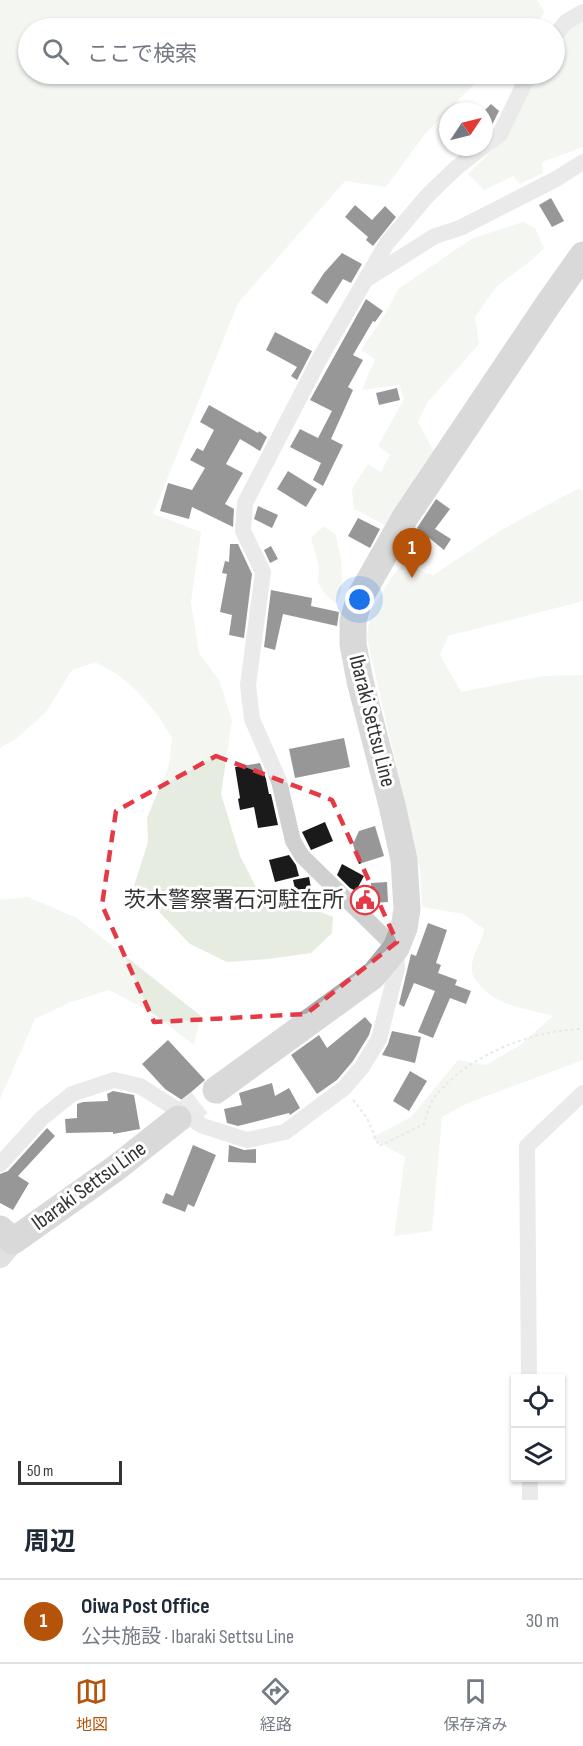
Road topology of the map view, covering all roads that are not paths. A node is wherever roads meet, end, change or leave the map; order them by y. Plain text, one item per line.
1 (583, 12) edge
2 (565, 23) edge
3 (524, 84) edge
4 (493, 140) edge
5 (472, 156) edge
6 (583, 162) edge
7 (583, 256) edge
8 (366, 279) junction
9 (396, 948) junction
10 (216, 1090) tunnel mouth
11 (583, 1093) edge
12 (178, 1119) tunnel mouth
13 (0, 1164) edge
14 (4, 1242) edge
15 (529, 1374) edge
16 (530, 1482) edge
17 (530, 1500) edge

1 - 2 street
3 - 4 street
5 - 8 street
6 - 8 street
7 - 9 main road, Ibaraki Settsu Line
8 - 9 street
9 - 10 main road, Ibaraki Settsu Line
9 - 13 street
11 - 15 street
12 - 14 main road, Ibaraki Settsu Line
16 - 17 street

